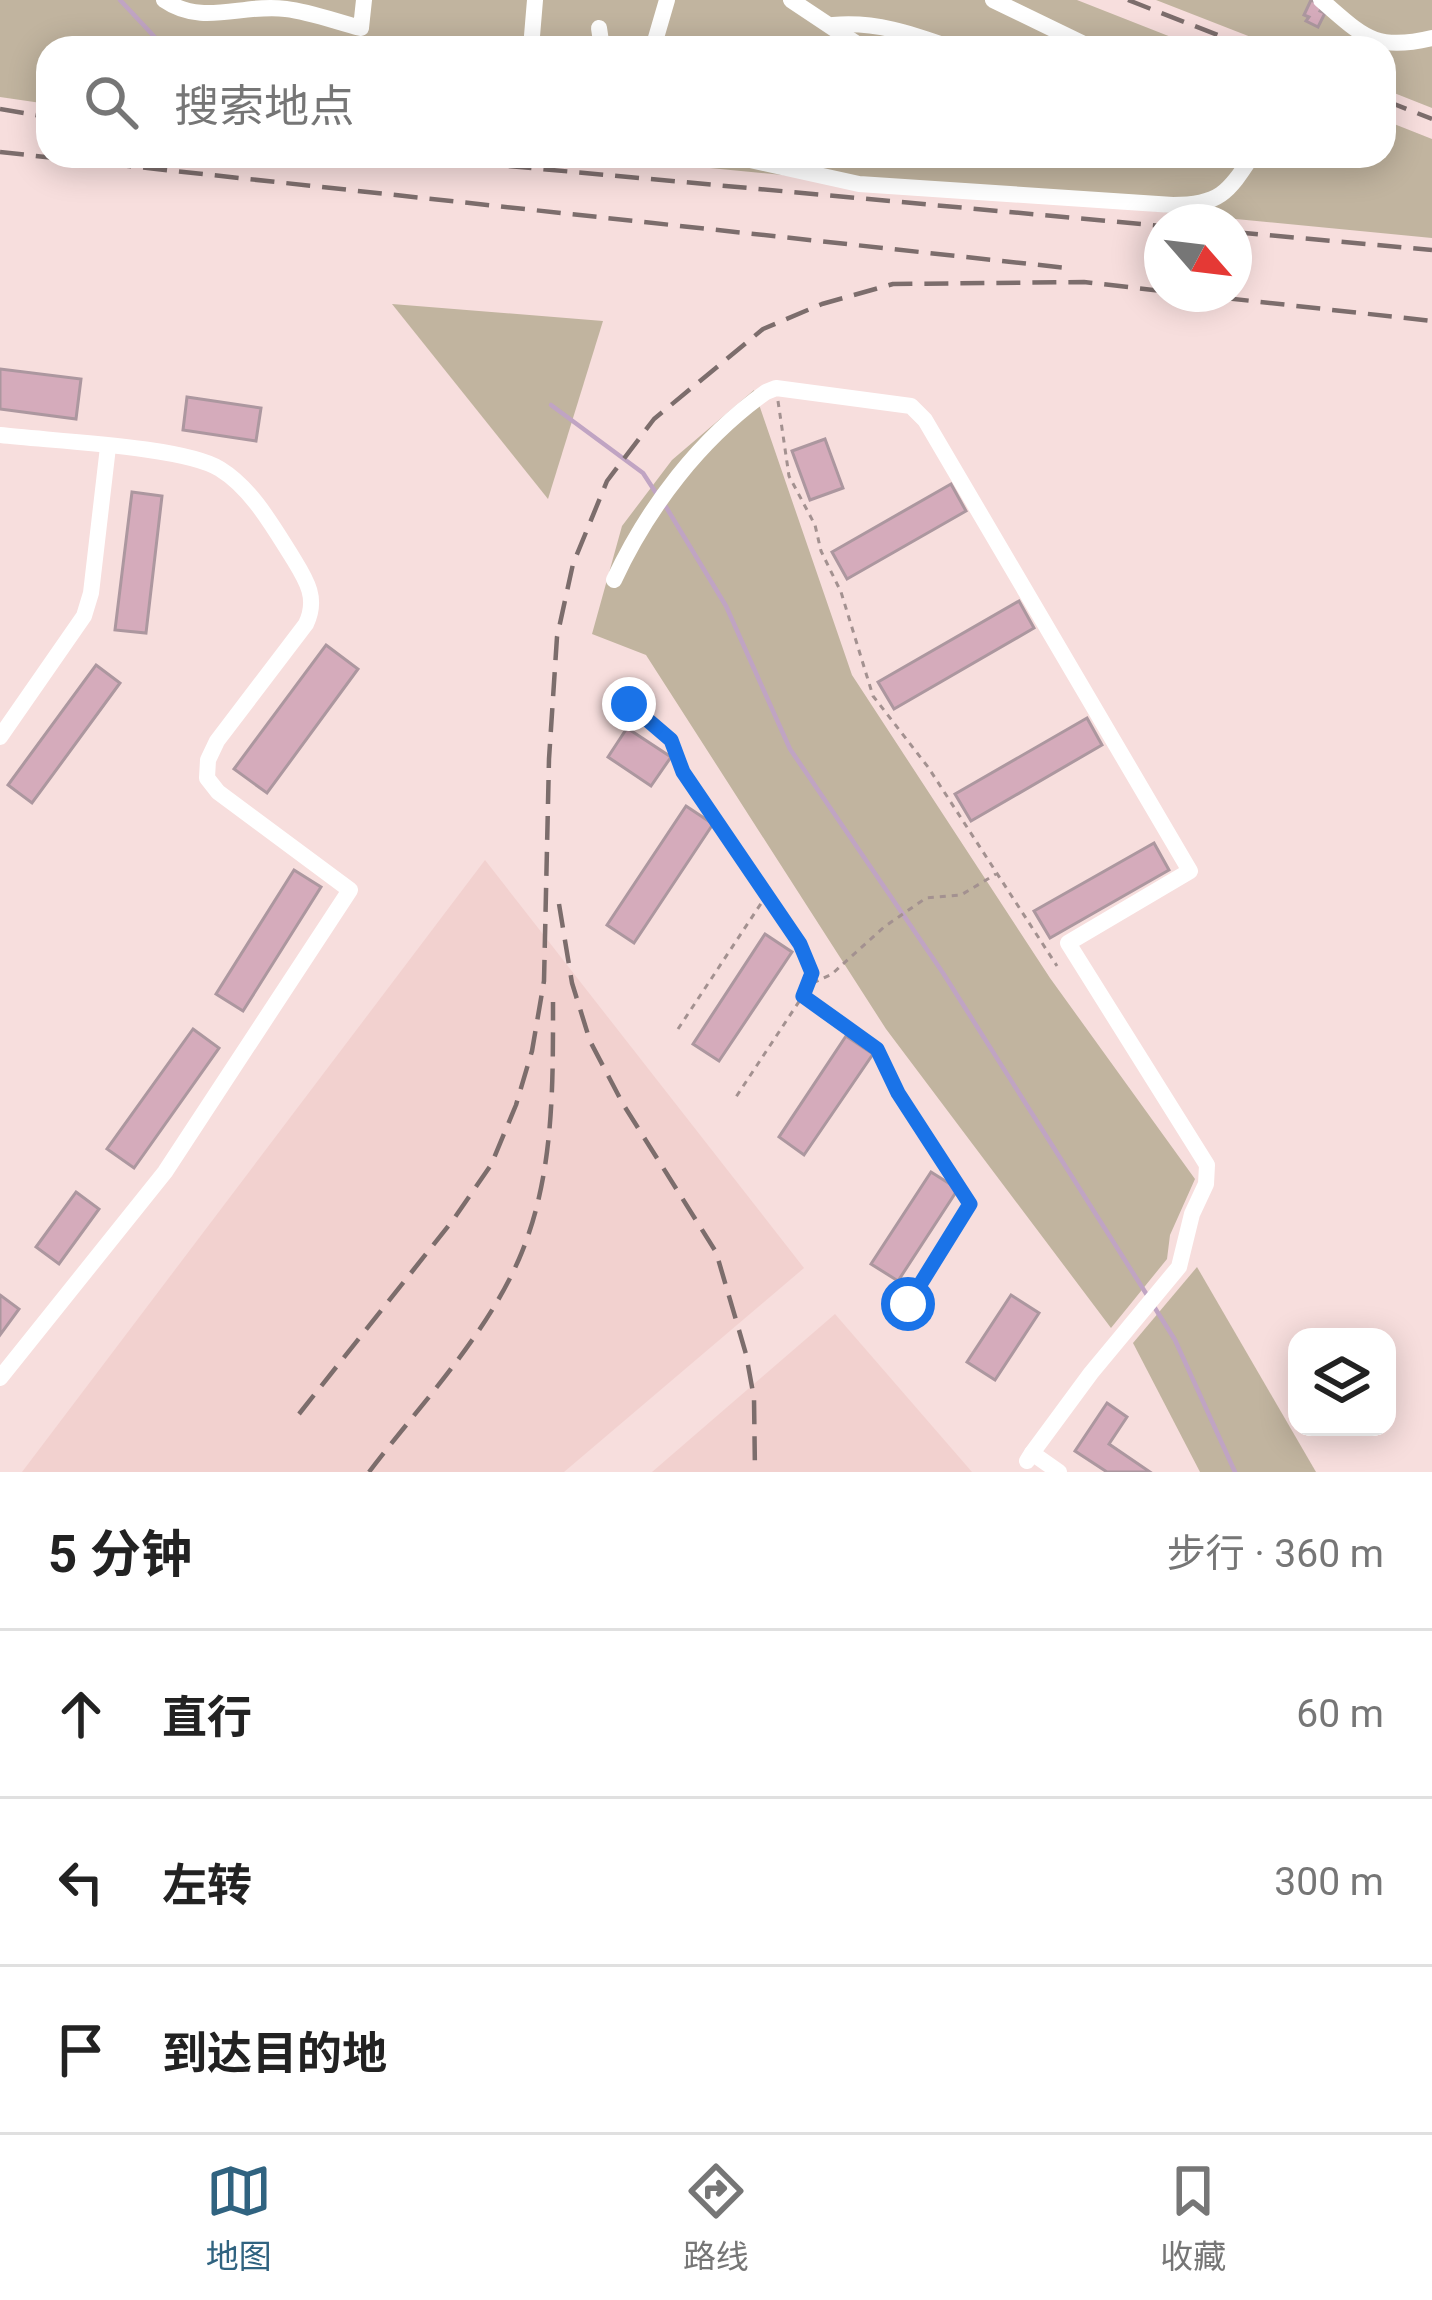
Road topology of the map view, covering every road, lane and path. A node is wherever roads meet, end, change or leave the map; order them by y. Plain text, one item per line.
1 (164, 0) edge
2 (364, 0) edge
3 (536, 0) edge
4 (668, 0) edge
5 (791, 0) edge
6 (993, 0) edge
7 (1321, 0) edge
8 (833, 25) junction
9 (599, 28) dead end
10 (532, 36) edge
11 (600, 36) edge
12 (657, 36) edge
13 (847, 36) edge
14 (914, 36) edge
15 (1067, 36) edge
16 (1368, 36) edge
17 (1432, 38) edge
18 (1396, 44) edge
19 (786, 168) edge
20 (1241, 168) edge
21 (776, 388) junction
22 (0, 435) edge
23 (108, 447) junction
24 (614, 580) dead end
25 (629, 704) dead end
26 (0, 737) edge
27 (998, 873) junction
28 (767, 894) junction
29 (1057, 966) dead end
30 (810, 985) junction
31 (803, 996) junction
32 (678, 1029) dead end
33 (736, 1097) dead end
34 (908, 1304) dead end
35 (0, 1378) edge
36 (1033, 1454) junction
37 (1043, 1472) edge
38 (1059, 1472) edge

1 - 2 street
3 - 10 street
4 - 12 street
5 - 8 street
6 - 15 street
7 - 16 street
8 - 13 street
8 - 14 street
9 - 11 street
17 - 18 street
19 - 20 street
21 - 24 street
21 - 27 path
21 - 36 street
22 - 23 street
23 - 26 street
23 - 35 street
25 - 28 path
27 - 29 path
27 - 30 path
28 - 30 path
28 - 32 path
30 - 31 path
31 - 33 path
31 - 34 path
36 - 37 street
36 - 38 street

